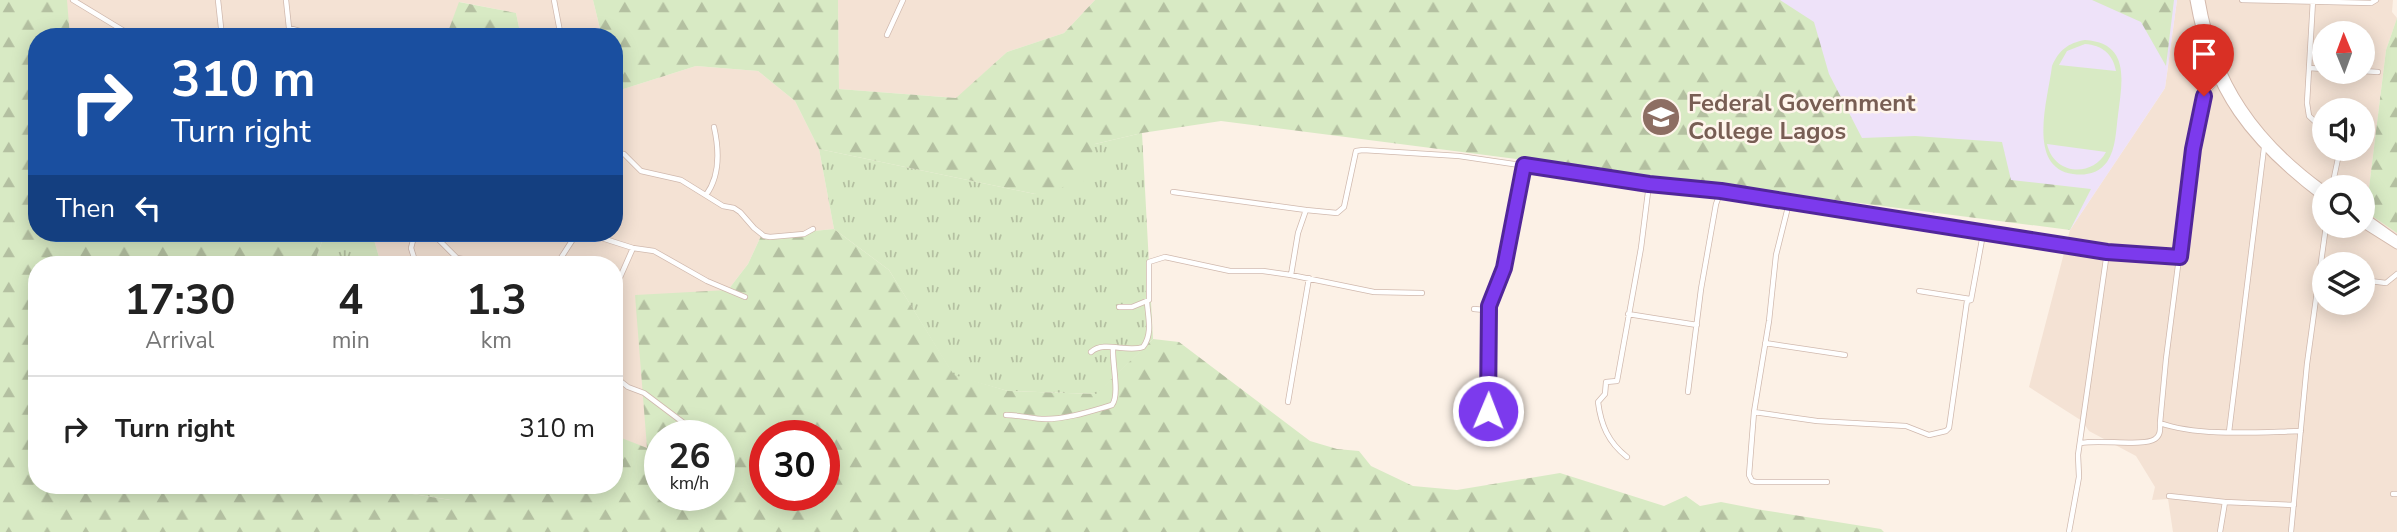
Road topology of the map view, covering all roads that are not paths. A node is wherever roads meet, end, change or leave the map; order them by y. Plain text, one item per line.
1 (73, 0) edge
2 (218, 0) edge
3 (286, 0) edge
4 (554, 0) edge
5 (903, 0) edge
6 (2194, 0) edge
7 (2201, 0) edge
8 (2242, 0) edge
9 (2376, 0) edge
10 (2313, 1) edge
11 (120, 28) edge
12 (221, 28) edge
13 (289, 28) edge
14 (559, 28) edge
15 (887, 35) dead end
16 (2206, 38) junction
17 (2309, 68) junction
18 (2312, 68) edge
19 (2375, 72) edge
20 (2378, 72) dead end
21 (2218, 79) junction
22 (2312, 119) edge
23 (714, 127) dead end
24 (2264, 148) junction
25 (623, 154) edge
26 (1524, 165) junction
27 (2312, 181) edge
28 (1649, 184) junction
29 (2312, 189) edge
30 (1721, 191) junction
31 (1174, 192) dead end
32 (706, 195) junction
33 (1789, 203) junction
34 (1306, 210) junction
35 (2375, 224) edge
36 (813, 229) dead end
37 (2375, 231) edge
38 (1983, 234) junction
39 (2324, 238) edge
40 (2397, 240) edge
41 (441, 242) edge
42 (614, 242) edge
43 (2397, 245) edge
44 (633, 248) junction
45 (2107, 252) junction
46 (455, 256) edge
47 (2180, 257) junction
48 (623, 271) edge
49 (2397, 274) edge
50 (1291, 275) junction
51 (1309, 278) junction
52 (2375, 282) edge
53 (1919, 291) dead end
54 (1422, 293) dead end
55 (745, 297) dead end
56 (1971, 300) junction
57 (1147, 302) junction
58 (1489, 306) junction
59 (1119, 307) dead end
60 (1474, 309) dead end
61 (1628, 314) junction
62 (1697, 325) junction
63 (1765, 343) junction
64 (1113, 348) junction
65 (1091, 352) dead end
66 (1845, 355) dead end
67 (623, 383) edge
68 (1688, 392) dead end
69 (1288, 402) dead end
70 (1488, 411) dead end
71 (1754, 412) junction
72 (1006, 415) dead end
73 (680, 420) edge
74 (2160, 423) junction
75 (2301, 431) junction
76 (2229, 432) junction
77 (2081, 443) junction
78 (1627, 457) dead end
79 (1827, 482) dead end
80 (2169, 496) dead end
81 (2225, 502) junction
82 (2294, 505) junction
83 (2069, 532) edge
84 (2220, 532) edge
85 (2291, 532) edge

1 - 11 street
2 - 12 street
3 - 13 street
4 - 14 street
5 - 15 street
6 - 16 main road
7 - 16 main road
8 - 10 street
9 - 10 street
10 - 17 street
16 - 21 main road
16 - 27 main road
17 - 18 street
17 - 22 street
19 - 20 street
21 - 24 main road
21 - 47 street
23 - 32 street
24 - 29 main road
24 - 76 street
25 - 32 street
26 - 28 street
26 - 34 street
26 - 58 street
28 - 30 street
28 - 61 street
30 - 33 street
30 - 62 street
31 - 34 street
32 - 36 street
33 - 38 street
33 - 63 street
34 - 50 street
35 - 40 main road
37 - 43 main road
38 - 45 street
38 - 56 street
39 - 75 street
41 - 46 street
42 - 44 street
44 - 48 street
44 - 55 street
45 - 47 street
45 - 77 street
47 - 74 street
49 - 52 street
50 - 51 street
50 - 57 street
51 - 54 street
51 - 69 street
53 - 56 street
56 - 71 street
57 - 59 street
57 - 64 street
58 - 60 street
58 - 70 street
61 - 62 street
61 - 78 street
62 - 68 street
63 - 66 street
63 - 71 street
64 - 65 street
64 - 72 street
67 - 73 street
71 - 79 street
74 - 76 street
74 - 77 street
75 - 76 street
75 - 82 street
77 - 83 street
80 - 81 street
81 - 82 street
81 - 84 street
82 - 85 street

